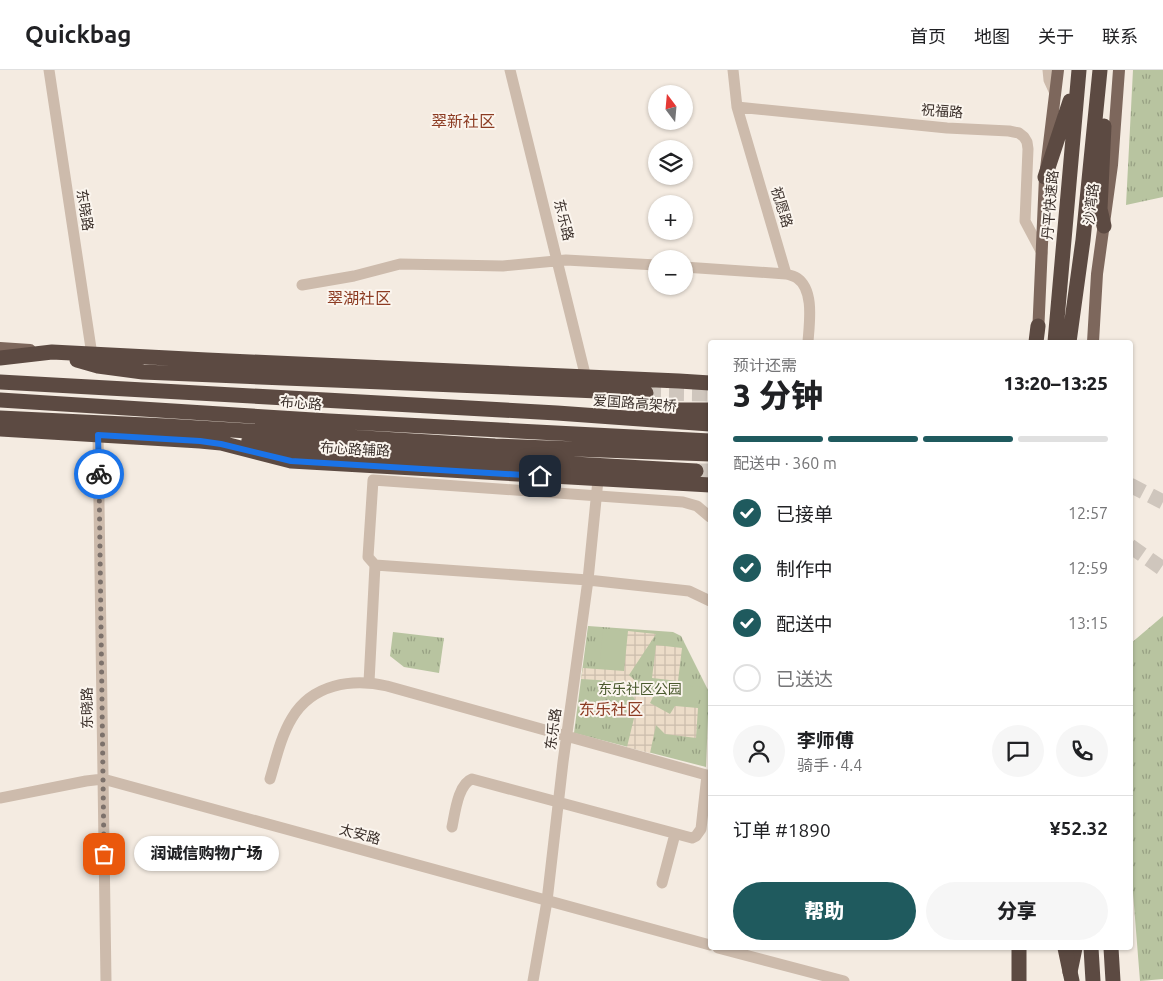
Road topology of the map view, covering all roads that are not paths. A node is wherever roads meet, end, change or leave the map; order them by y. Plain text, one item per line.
1 (49, 70) edge
2 (510, 70) edge
3 (733, 70) edge
4 (1048, 70) edge
5 (1058, 70) edge
6 (1119, 70) edge
7 (1100, 71) edge
8 (1078, 73) edge
9 (1055, 93) junction
10 (736, 107) junction
11 (1045, 177) junction
12 (1104, 226) junction
13 (1042, 253) junction
14 (558, 261) junction
15 (648, 265) edge
16 (693, 268) edge
17 (786, 274) junction
18 (302, 285) dead end
19 (1078, 286) junction
20 (1038, 326) joint
21 (808, 340) edge
22 (1037, 340) edge
23 (1055, 340) edge
24 (1069, 340) edge
25 (1076, 340) edge
26 (1093, 340) edge
27 (0, 348) edge
28 (52, 352) junction
29 (92, 355) junction
30 (0, 358) edge
31 (586, 378) junction
32 (0, 382) edge
33 (708, 383) edge
34 (646, 393) tunnel mouth
35 (0, 400) edge
36 (708, 410) edge
37 (603, 414) junction
38 (0, 418) edge
39 (708, 424) edge
40 (193, 427) junction
41 (0, 430) edge
42 (98, 435) junction
43 (708, 442) edge
44 (708, 454) edge
45 (696, 471) tunnel mouth
46 (598, 480) junction
47 (708, 485) tunnel mouth
48 (596, 496) junction
49 (708, 515) edge
50 (375, 565) junction
51 (588, 580) junction
52 (708, 599) edge
53 (369, 682) junction
54 (567, 736) junction
55 (708, 775) edge
56 (103, 779) junction
57 (270, 779) dead end
58 (708, 781) edge
59 (0, 798) edge
60 (559, 802) junction
61 (452, 827) dead end
62 (674, 834) junction
63 (662, 883) dead end
64 (547, 901) junction
65 (708, 944) edge
66 (726, 950) edge
67 (1019, 950) edge
68 (1065, 950) edge
69 (1075, 950) edge
70 (1091, 950) edge
71 (1111, 950) edge
72 (1070, 978) edge
73 (106, 981) edge
74 (533, 981) edge
75 (844, 981) edge
76 (1019, 981) edge
77 (1093, 981) edge
78 (1113, 981) edge

1 - 29 street, 东晓路
2 - 14 street, 东乐路
3 - 10 street, 祝愿路
4 - 9 street
5 - 9 main road
6 - 12 main road, 沙湾路
7 - 12 highway
7 - 19 highway
8 - 11 highway
8 - 23 highway, 丹平快速路
9 - 11 main road
10 - 13 street, 祝福路
10 - 17 street, 祝愿路
11 - 13 main road
12 - 26 main road, 沙湾路
13 - 20 main road
14 - 15 street
14 - 18 street
14 - 31 street, 东乐路
16 - 17 street
17 - 21 street
19 - 24 highway
19 - 25 highway
20 - 22 highway
27 - 28 main road
28 - 29 highway
28 - 30 highway
28 - 34 highway
29 - 31 highway
31 - 33 highway
32 - 37 highway, 布心路
35 - 43 highway, 布心路
36 - 37 highway
37 - 39 highway, 爱国路高架桥
38 - 40 highway
40 - 44 highway
40 - 45 highway
41 - 42 highway, 布心路辅路
42 - 46 highway, 布心路辅路
42 - 56 street, 东晓路
46 - 47 highway, 布心路辅路
46 - 48 street, 东乐路
48 - 49 street
48 - 50 street
48 - 51 street, 东乐路
50 - 51 street
50 - 53 street
51 - 52 street
51 - 54 street, 东乐路
53 - 54 street
53 - 57 street
54 - 55 street
54 - 60 street, 东乐路
56 - 59 street, 太安路
56 - 64 street, 太安路
56 - 73 street, 东晓路
58 - 62 street
60 - 61 street
60 - 62 street
60 - 64 street, 东乐路
62 - 63 street
64 - 65 street, 太安路
64 - 74 street, 东乐路
66 - 75 street
67 - 76 highway
68 - 72 highway, bridge
69 - 72 highway
70 - 77 highway
71 - 78 highway

